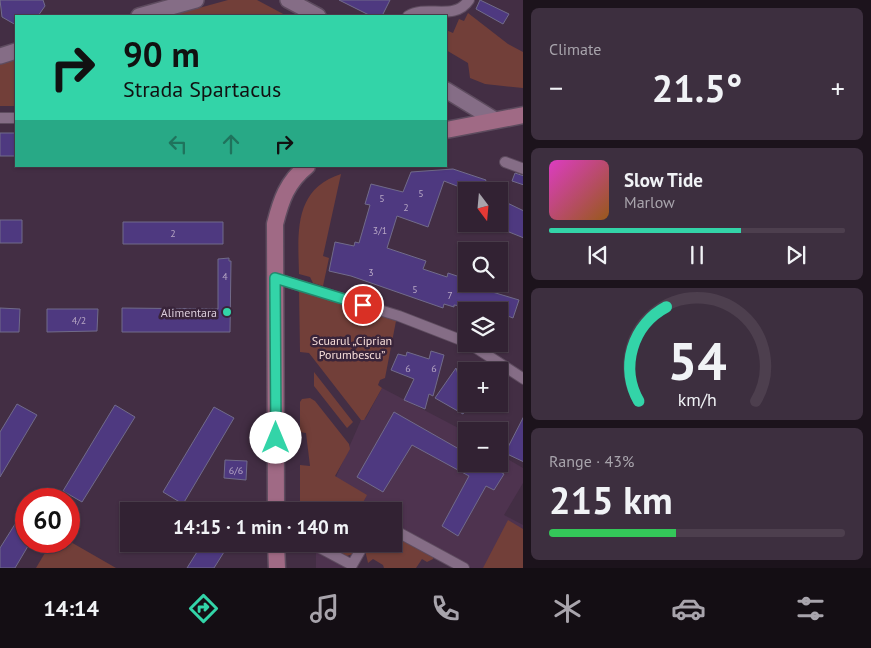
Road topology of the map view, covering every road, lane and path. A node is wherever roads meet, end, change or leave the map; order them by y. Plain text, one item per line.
1 (196, 0) edge
2 (288, 0) edge
3 (469, 0) edge
4 (143, 15) edge
5 (316, 15) edge
6 (412, 15) edge
7 (15, 51) edge
8 (0, 56) edge
9 (447, 91) edge
10 (523, 115) edge
11 (0, 118) edge
12 (15, 118) edge
13 (495, 120) junction
14 (447, 130) edge
15 (505, 162) dead end
16 (306, 167) edge
17 (523, 169) edge
18 (275, 278) junction
19 (458, 339) edge
20 (482, 352) edge
21 (523, 378) edge
22 (276, 502) edge
23 (402, 534) edge
24 (276, 552) edge
25 (328, 552) edge
26 (359, 552) edge
27 (276, 568) edge
28 (464, 568) edge

1 - 4 main road
2 - 5 main road
3 - 6 street
7 - 8 main road
9 - 13 main road
10 - 13 main road
11 - 12 street
13 - 14 main road
15 - 17 street
16 - 18 main road
18 - 19 street
18 - 22 main road
20 - 21 street
23 - 28 street
24 - 27 main road
25 - 26 street

